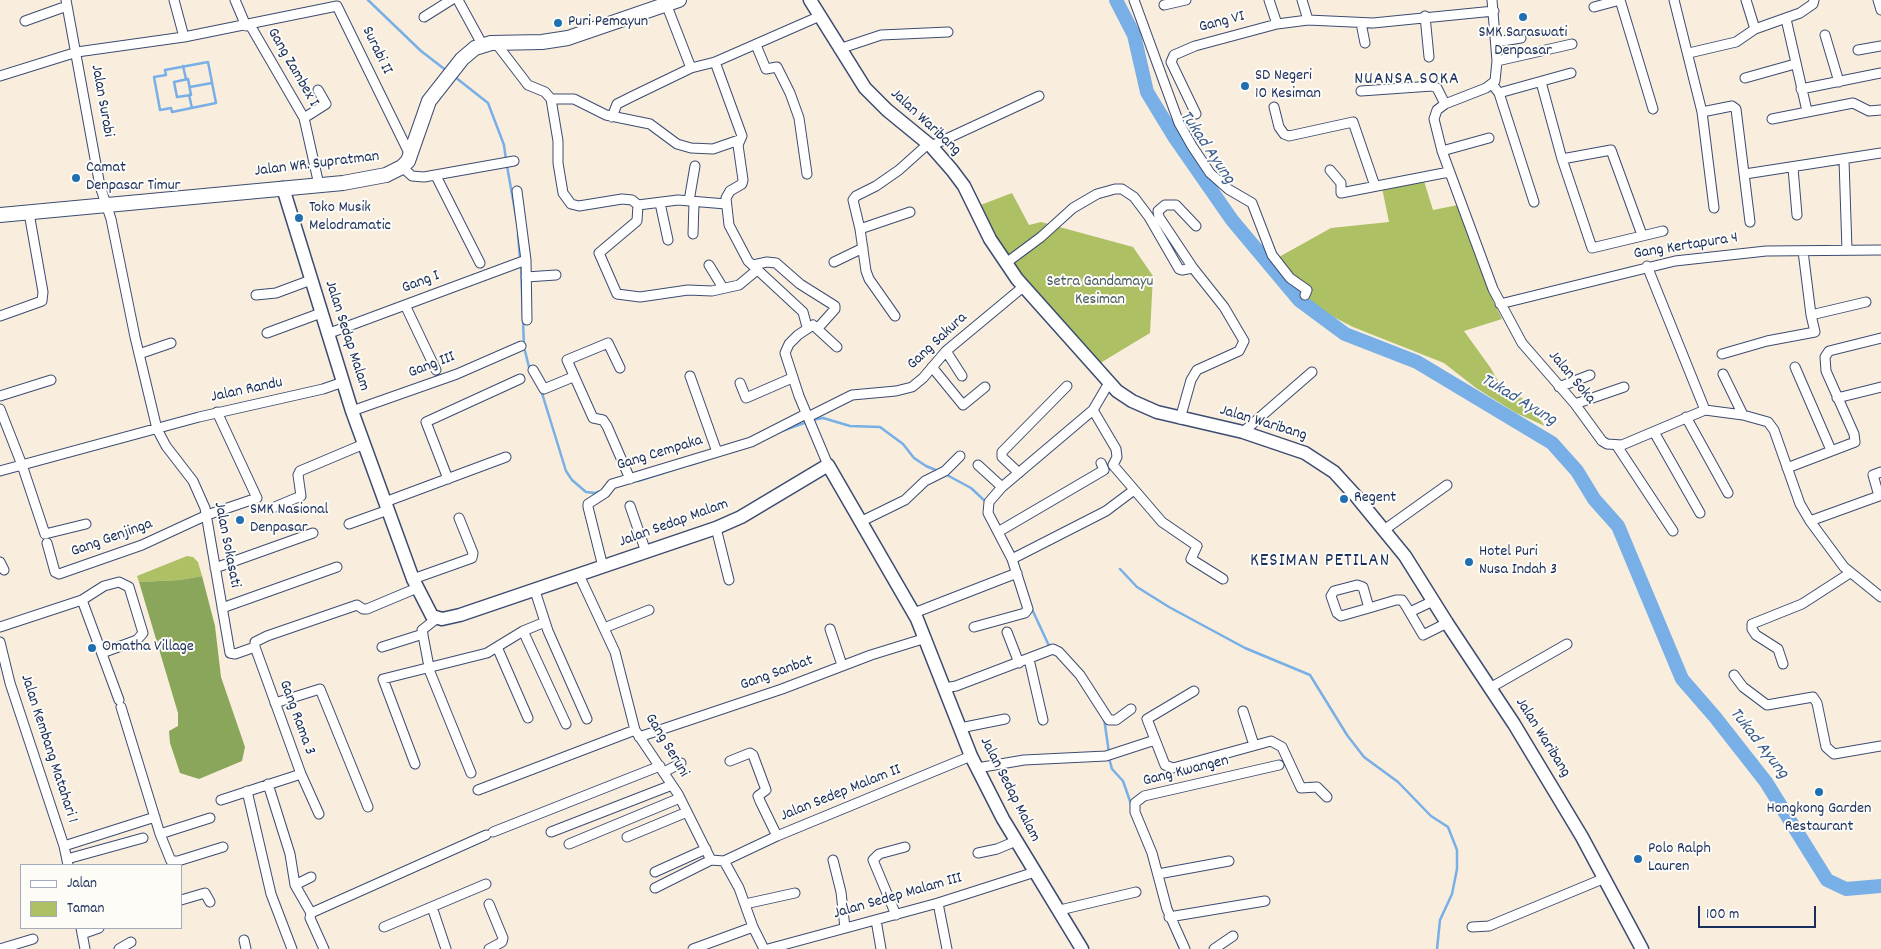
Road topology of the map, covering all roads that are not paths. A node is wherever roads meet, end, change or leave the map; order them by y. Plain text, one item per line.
1 (174, 0) edge
2 (235, 0) edge
3 (451, 0) edge
4 (458, 0) edge
5 (810, 0) edge
6 (1134, 0) edge
7 (1186, 0) edge
8 (1269, 0) edge
9 (1302, 0) edge
10 (1492, 0) edge
11 (1620, 0) edge
12 (1674, 0) edge
13 (1746, 0) edge
14 (1814, 0) edge
15 (1878, 0) edge
16 (670, 2) edge
17 (67, 3) edge
18 (337, 3) edge
19 (1164, 5) dead end
20 (1594, 7) dead end
21 (1881, 10) edge
22 (1494, 11) junction
23 (820, 16) junction
24 (1425, 16) junction
25 (424, 18) dead end
26 (1786, 19) junction
27 (1308, 20) junction
28 (25, 21) dead end
29 (1277, 24) junction
30 (1361, 24) junction
31 (248, 25) junction
32 (1755, 28) junction
33 (948, 32) dead end
34 (1825, 35) dead end
35 (184, 37) junction
36 (1521, 38) dead end
37 (1496, 42) junction
38 (488, 43) junction
39 (1364, 43) dead end
40 (1572, 44) dead end
41 (756, 45) junction
42 (1881, 46) edge
43 (839, 49) junction
44 (1858, 50) dead end
45 (77, 52) junction
46 (1689, 52) junction
47 (1429, 56) dead end
48 (1497, 61) junction
49 (715, 62) junction
50 (1795, 64) junction
51 (691, 68) junction
52 (1571, 73) dead end
53 (1881, 73) edge
54 (0, 76) edge
55 (1745, 78) dead end
56 (1541, 82) junction
57 (1839, 82) junction
58 (1492, 84) junction
59 (1801, 89) junction
60 (318, 90) dead end
61 (1360, 91) dead end
62 (1499, 93) junction
63 (1039, 96) dead end
64 (551, 99) junction
65 (1446, 104) junction
66 (1274, 107) dead end
67 (1653, 109) dead end
68 (1881, 110) edge
69 (1807, 111) junction
70 (1702, 112) junction
71 (1196, 114) dead end
72 (612, 117) junction
73 (304, 118) junction
74 (1772, 119) dead end
75 (1488, 138) dead end
76 (739, 140) junction
77 (929, 145) junction
78 (1442, 150) junction
79 (1881, 153) edge
80 (1562, 159) junction
81 (1844, 160) junction
82 (407, 162) junction
83 (510, 162) dead end
84 (694, 166) dead end
85 (1794, 168) junction
86 (1330, 170) dead end
87 (1449, 172) junction
88 (807, 174) dead end
89 (1745, 174) junction
90 (436, 176) junction
91 (319, 184) junction
92 (1375, 186) junction
93 (283, 188) junction
94 (517, 191) dead end
95 (691, 202) junction
96 (1534, 202) dead end
97 (660, 203) junction
98 (726, 204) junction
99 (638, 205) junction
100 (108, 206) junction
101 (1714, 208) dead end
102 (910, 212) dead end
103 (29, 213) junction
104 (1797, 215) dead end
105 (0, 216) edge
106 (1750, 222) dead end
107 (1196, 226) dead end
108 (860, 229) junction
109 (1663, 231) dead end
110 (693, 234) dead end
111 (1642, 235) junction
112 (668, 240) dead end
113 (863, 248) junction
114 (1847, 250) junction
115 (1881, 250) edge
116 (1803, 251) junction
117 (523, 261) junction
118 (834, 262) dead end
119 (480, 263) dead end
120 (1006, 263) junction
121 (709, 266) dead end
122 (1647, 266) junction
123 (755, 268) junction
124 (1193, 268) junction
125 (556, 275) dead end
126 (526, 277) junction
127 (311, 280) junction
128 (1023, 287) junction
129 (722, 288) junction
130 (1305, 295) dead end
131 (256, 296) dead end
132 (1866, 302) dead end
133 (1500, 304) junction
134 (405, 305) junction
135 (321, 313) junction
136 (1811, 315) junction
137 (0, 316) edge
138 (896, 316) dead end
139 (527, 320) dead end
140 (807, 327) junction
141 (818, 328) junction
142 (267, 333) dead end
143 (327, 334) junction
144 (1881, 338) edge
145 (171, 343) dead end
146 (521, 346) dead end
147 (838, 347) dead end
148 (946, 351) junction
149 (139, 354) junction
150 (1722, 354) dead end
151 (932, 367) junction
152 (1795, 367) dead end
153 (620, 368) dead end
154 (436, 370) dead end
155 (533, 370) dead end
156 (1312, 372) dead end
157 (1723, 374) dead end
158 (1590, 375) dead end
159 (690, 376) dead end
160 (962, 376) dead end
161 (573, 377) junction
162 (792, 378) junction
163 (520, 379) dead end
164 (51, 380) dead end
165 (1110, 381) junction
166 (343, 382) junction
167 (740, 383) dead end
168 (1067, 386) dead end
169 (985, 387) dead end
170 (1560, 387) junction
171 (1624, 387) dead end
172 (1881, 387) edge
173 (0, 396) edge
174 (1837, 398) junction
175 (1575, 404) junction
176 (0, 409) edge
177 (1093, 410) junction
178 (1705, 410) junction
179 (352, 411) junction
180 (217, 412) junction
181 (1743, 415) junction
182 (1686, 416) junction
183 (808, 418) junction
184 (1180, 419) junction
185 (157, 428) junction
186 (1242, 432) junction
187 (1654, 432) junction
188 (364, 444) junction
189 (1617, 446) junction
190 (1831, 450) junction
191 (717, 452) junction
192 (960, 456) dead end
193 (506, 457) dead end
194 (1101, 463) dead end
195 (22, 465) junction
196 (828, 465) junction
197 (978, 465) dead end
198 (1787, 468) junction
199 (0, 471) edge
200 (1881, 472) edge
201 (1019, 473) junction
202 (448, 479) junction
203 (630, 479) junction
204 (1447, 485) dead end
205 (1002, 487) junction
206 (1134, 490) junction
207 (1728, 492) dead end
208 (387, 506) junction
209 (630, 506) dead end
210 (270, 508) dead end
211 (1700, 513) dead end
212 (207, 515) junction
213 (459, 518) dead end
214 (1810, 521) junction
215 (860, 522) junction
216 (86, 524) dead end
217 (349, 524) dead end
218 (716, 528) junction
219 (1384, 530) junction
220 (1000, 531) junction
221 (1673, 531) dead end
222 (313, 533) dead end
223 (47, 543) dead end
224 (646, 552) junction
225 (1014, 559) junction
226 (0, 562) edge
227 (337, 567) dead end
228 (603, 567) junction
229 (215, 568) junction
230 (4, 570) dead end
231 (1017, 573) junction
232 (1850, 573) junction
233 (579, 575) junction
234 (1223, 579) dead end
235 (729, 580) dead end
236 (415, 583) junction
237 (535, 591) junction
238 (1881, 597) edge
239 (82, 600) junction
240 (1433, 601) junction
241 (222, 608) junction
242 (1369, 608) junction
243 (649, 610) dead end
244 (1410, 612) junction
245 (914, 613) junction
246 (436, 619) junction
247 (545, 622) junction
248 (1446, 623) junction
249 (0, 627) edge
250 (974, 627) dead end
251 (604, 628) junction
252 (830, 629) dead end
253 (523, 631) junction
254 (1007, 632) dead end
255 (423, 634) junction
256 (926, 638) junction
257 (0, 642) edge
258 (1567, 644) dead end
259 (255, 647) junction
260 (382, 647) dead end
261 (497, 648) junction
262 (102, 653) junction
263 (1029, 659) junction
264 (1018, 663) junction
265 (1783, 664) dead end
266 (430, 666) junction
267 (842, 666) junction
268 (1734, 676) dead end
269 (10, 682) junction
270 (0, 686) edge
271 (944, 688) junction
272 (1490, 688) junction
273 (1194, 691) dead end
274 (275, 703) junction
275 (1132, 709) dead end
276 (1243, 711) dead end
277 (528, 718) dead end
278 (587, 719) dead end
279 (1005, 719) dead end
280 (1043, 720) dead end
281 (566, 724) dead end
282 (960, 728) junction
283 (637, 733) junction
284 (1156, 740) junction
285 (1254, 745) junction
286 (1881, 746) edge
287 (971, 756) junction
288 (730, 761) dead end
289 (682, 763) dead end
290 (415, 764) dead end
291 (1279, 765) dead end
292 (977, 768) junction
293 (662, 769) junction
294 (471, 773) dead end
295 (301, 774) junction
296 (268, 784) junction
297 (672, 785) junction
298 (478, 790) dead end
299 (247, 791) junction
300 (1327, 797) dead end
301 (680, 798) junction
302 (221, 800) dead end
303 (368, 807) dead end
304 (687, 812) junction
305 (319, 814) dead end
306 (155, 817) junction
307 (210, 818) dead end
308 (551, 832) dead end
309 (160, 834) junction
310 (776, 836) junction
311 (627, 837) dead end
312 (143, 838) dead end
313 (1016, 841) junction
314 (569, 844) dead end
315 (64, 846) junction
316 (223, 847) dead end
317 (905, 847) dead end
318 (706, 849) junction
319 (978, 853) dead end
320 (711, 860) junction
321 (833, 860) dead end
322 (724, 861) junction
323 (1228, 861) dead end
324 (67, 862) edge
325 (655, 872) dead end
326 (1035, 872) junction
327 (1158, 874) junction
328 (311, 877) dead end
329 (1605, 878) junction
330 (295, 884) junction
331 (486, 884) dead end
332 (655, 888) dead end
333 (1136, 892) dead end
334 (795, 893) dead end
335 (182, 900) edge
336 (1266, 901) dead end
337 (210, 902) dead end
338 (938, 903) junction
339 (489, 904) dead end
340 (745, 904) junction
341 (432, 907) junction
342 (1060, 910) junction
343 (311, 913) junction
344 (896, 915) junction
345 (1169, 917) junction
346 (876, 920) junction
347 (384, 927) dead end
348 (753, 927) junction
349 (1472, 927) dead end
350 (845, 928) junction
351 (82, 931) edge
352 (1233, 936) dead end
353 (33, 939) dead end
354 (131, 942) dead end
355 (21, 947) edge
356 (1077, 948) edge
357 (0, 949) edge
358 (86, 949) edge
359 (119, 949) edge
360 (292, 949) edge
361 (324, 949) edge
362 (446, 949) edge
363 (489, 949) edge
364 (693, 949) edge
365 (766, 949) edge
366 (881, 949) edge
367 (948, 949) edge
368 (1184, 949) edge
369 (1214, 949) edge
370 (1642, 949) edge

1 - 35 street
2 - 31 street, Gang Zambex I
3 - 25 street
4 - 38 street
5 - 23 street, Jalan Waribang
6 - 130 street
7 - 19 street
8 - 29 street
9 - 27 street
10 - 22 street
11 - 20 street
11 - 67 street
12 - 46 street
13 - 32 street
14 - 26 street
15 - 21 street
16 - 38 main road
16 - 51 street
17 - 28 street
17 - 45 street, Jalan Surabi
18 - 31 street, Surabi II
18 - 82 street, Surabi II
22 - 24 street, Gang VI
22 - 37 street
23 - 41 street
23 - 43 street, Jalan Waribang
24 - 30 street, Gang VI
24 - 47 street
26 - 32 street
26 - 50 street
27 - 29 street, Gang VI
27 - 30 street, Gang VI
29 - 71 street, Gang VI
30 - 39 street
31 - 35 street, Surabi II
31 - 73 street, Gang Zambex I
32 - 46 street
33 - 43 street
34 - 57 street
35 - 45 street, Surabi II
36 - 37 street
37 - 48 street
38 - 64 street
38 - 82 main road
40 - 48 street
41 - 49 street
41 - 88 street
42 - 44 street
43 - 77 street, Jalan Waribang
45 - 54 street
45 - 100 street, Jalan Surabi
46 - 70 street
48 - 58 street
49 - 51 street
49 - 76 street
50 - 55 street
50 - 59 street
51 - 72 street
52 - 56 street
53 - 57 street
56 - 62 street
56 - 80 street
57 - 59 street
58 - 62 street
58 - 65 street
59 - 69 street
60 - 73 street
61 - 65 street
62 - 96 street
63 - 77 street
64 - 72 street
64 - 99 street
65 - 78 street, Jalan Soka
66 - 92 street
68 - 69 street
69 - 74 street
70 - 89 street
70 - 101 street
72 - 76 street
73 - 91 street, Gang Zambex I
75 - 78 street
76 - 98 street
77 - 108 street
77 - 120 street, Jalan Waribang
78 - 87 street, Jalan Soka
79 - 81 street
80 - 111 street
80 - 111 street
81 - 85 street
81 - 114 street
82 - 90 street
82 - 91 main road, Jalan WR. Supratman
83 - 90 street
84 - 95 street
85 - 89 street
85 - 104 street
86 - 92 street
87 - 92 street
87 - 133 street, Jalan Soka
89 - 106 street
90 - 119 street
91 - 93 main road, Jalan WR. Supratman
93 - 100 main road, Jalan WR. Supratman
93 - 127 street, Jalan Sedap Malam
94 - 117 street
95 - 97 street
95 - 98 street
95 - 110 street
97 - 99 street
97 - 112 street
98 - 123 street
99 - 129 street
100 - 103 main road, Jalan WR. Supratman
100 - 149 street, Jalan Sokasati
102 - 108 street
103 - 105 main road, Jalan WR. Supratman
103 - 137 street
107 - 124 street
108 - 113 street
109 - 111 street
113 - 118 street
113 - 138 street
114 - 115 street, Gang Kertapura 4
114 - 116 street, Gang Kertapura 4
116 - 122 street, Gang Kertapura 4
116 - 136 street
117 - 126 street
117 - 134 street, Gang I
120 - 124 street
120 - 128 street, Jalan Waribang
121 - 129 street
122 - 133 street, Gang Kertapura 4
122 - 178 street
123 - 129 street
123 - 140 street
123 - 141 street
124 - 184 street
125 - 126 street
126 - 139 street
127 - 131 street
127 - 135 street, Jalan Sedap Malam
128 - 148 street, Gang Sakura
128 - 165 street, Jalan Waribang
132 - 136 street
133 - 170 street, Jalan Soka
134 - 143 street, Gang I
134 - 154 street
135 - 142 street
135 - 143 street, Jalan Sedap Malam
136 - 150 street
140 - 141 street
140 - 162 street
141 - 147 street
143 - 166 street, Jalan Sedap Malam
144 - 174 street
145 - 149 street
146 - 179 street, Gang III
148 - 151 street, Gang Sakura
148 - 160 street
149 - 185 street, Jalan Sokasati
151 - 169 street
151 - 183 street, Gang Sakura
152 - 190 street
153 - 161 street
155 - 161 street
156 - 186 street
157 - 181 street
158 - 170 street
159 - 191 street
161 - 203 street
162 - 167 street
162 - 183 street
163 - 202 street
164 - 173 street
165 - 177 street
165 - 184 street, Jalan Waribang
166 - 179 street, Jalan Sedap Malam
166 - 180 street, Jalan Randu
168 - 201 street
170 - 175 street, Jalan Soka
171 - 175 street
172 - 174 street
174 - 190 street
175 - 189 street, Jalan Soka
176 - 195 street
177 - 201 street
177 - 206 street
178 - 181 street
178 - 182 street
179 - 188 street, Jalan Sedap Malam
180 - 185 street, Jalan Randu
180 - 212 street
181 - 198 street
182 - 187 street
182 - 207 street
183 - 191 street, Gang Cempaka
183 - 196 street
184 - 186 street, Jalan Waribang
185 - 195 street
185 - 212 street, Jalan Sokasati
186 - 219 street, Jalan Waribang
187 - 189 street
187 - 211 street
188 - 208 street, Jalan Sedap Malam
188 - 210 street
189 - 221 street
190 - 198 street
191 - 203 street, Gang Cempaka
192 - 215 street
193 - 202 street
194 - 220 street
195 - 199 street
195 - 216 street, Gang Genjinga
196 - 215 street, Jalan Sedap Malam
196 - 218 street, Jalan Sedap Malam
197 - 205 street
198 - 214 street
200 - 214 street
201 - 205 street
202 - 208 street
203 - 228 street, Gang Cempaka
204 - 219 street
205 - 220 street
206 - 225 street
206 - 234 street
208 - 217 street
208 - 236 street, Jalan Sedap Malam
209 - 224 street
212 - 223 street, Gang Genjinga
212 - 229 street, Jalan Sokasati
213 - 236 street
214 - 232 street
215 - 245 street, Jalan Sedap Malam
218 - 224 street, Jalan Sedap Malam
218 - 235 street
219 - 240 street, Jalan Waribang
220 - 225 street
222 - 229 street
224 - 228 street, Jalan Sedap Malam
225 - 231 street
226 - 230 street
227 - 241 street
228 - 233 street, Jalan Sedap Malam
229 - 241 street, Jalan Sokasati
231 - 245 street
231 - 250 street
232 - 238 street
232 - 265 street
233 - 237 street, Jalan Sedap Malam
233 - 251 street, Gang Seruni
236 - 246 street, Jalan Sedap Malam
236 - 259 street
237 - 246 street, Jalan Sedap Malam
237 - 247 street
239 - 249 street
239 - 262 street
239 - 262 street
240 - 244 street
240 - 248 street, Jalan Waribang
241 - 259 street, Jalan Sokasati
242 - 242 street
242 - 244 street
243 - 251 street
244 - 248 street
245 - 256 street, Jalan Sedap Malam
246 - 255 street
247 - 253 street
247 - 278 street
248 - 272 street, Jalan Waribang
251 - 283 street, Gang Seruni
252 - 267 street
253 - 261 street
253 - 281 street
254 - 264 street
255 - 260 street
255 - 266 street
256 - 267 street, Gang Sanbat
256 - 271 street, Jalan Sedap Malam
257 - 269 street, Jalan Kembang Matahari 1
258 - 272 street
259 - 274 street, Gang Rama 3
261 - 266 street
261 - 277 street
262 - 306 street
263 - 264 street
263 - 275 street
263 - 280 street
264 - 271 street
266 - 290 street
266 - 294 street
267 - 283 street, Gang Sanbat
268 - 286 street
269 - 270 street
269 - 315 street, Jalan Kembang Matahari 1
271 - 282 street, Jalan Sedap Malam
272 - 329 street, Jalan Waribang
273 - 284 street
274 - 295 street, Gang Rama 3
274 - 303 street
276 - 285 street
279 - 282 street
282 - 287 street, Jalan Sedap Malam
283 - 293 street, Gang Seruni
283 - 298 street, Gang Sanbat
284 - 285 street
284 - 292 street
285 - 300 street
287 - 292 street, Jalan Sedap Malam
287 - 310 street, Jalan Sedep Malam II
288 - 310 street
289 - 293 street
291 - 327 street, Gang Kwangen
292 - 313 street, Jalan Sedap Malam
293 - 297 street, Gang Seruni
293 - 343 street
295 - 296 street, Gang Rama 3
295 - 305 street
296 - 299 street, Gang Rama 3
296 - 330 street
297 - 301 street, Gang Seruni
297 - 308 street
299 - 302 street, Gang Rama 3
299 - 360 street
301 - 304 street, Gang Seruni
301 - 314 street
304 - 311 street
304 - 318 street, Gang Seruni
306 - 309 street
306 - 315 street
307 - 309 street
309 - 316 street
310 - 322 street, Jalan Sedep Malam II
312 - 324 street
313 - 319 street
313 - 326 street, Jalan Sedap Malam
315 - 324 street, Jalan Kembang Matahari 1
317 - 344 street
318 - 320 street, Gang Seruni
318 - 325 street
320 - 322 street
320 - 332 street
321 - 350 street
322 - 340 street
323 - 327 street
326 - 338 street, Jalan Sedep Malam III
326 - 342 street, Jalan Sedap Malam
327 - 345 street, Gang Kwangen
328 - 330 street
329 - 349 street
329 - 370 street, Jalan Waribang
330 - 343 street
331 - 341 street
333 - 342 street
334 - 340 street
335 - 337 street
336 - 345 street
338 - 344 street, Jalan Sedep Malam III
338 - 367 street
339 - 363 street
340 - 348 street
341 - 347 street
341 - 362 street
342 - 356 street, Jalan Sedap Malam
343 - 361 street
344 - 346 street, Jalan Sedep Malam III
345 - 368 street, Gang Kwangen
346 - 350 street, Jalan Sedep Malam III
346 - 366 street
348 - 364 street
348 - 365 street
350 - 365 street, Jalan Sedep Malam III
351 - 358 street
352 - 369 street
353 - 355 street
354 - 359 street
355 - 357 street

